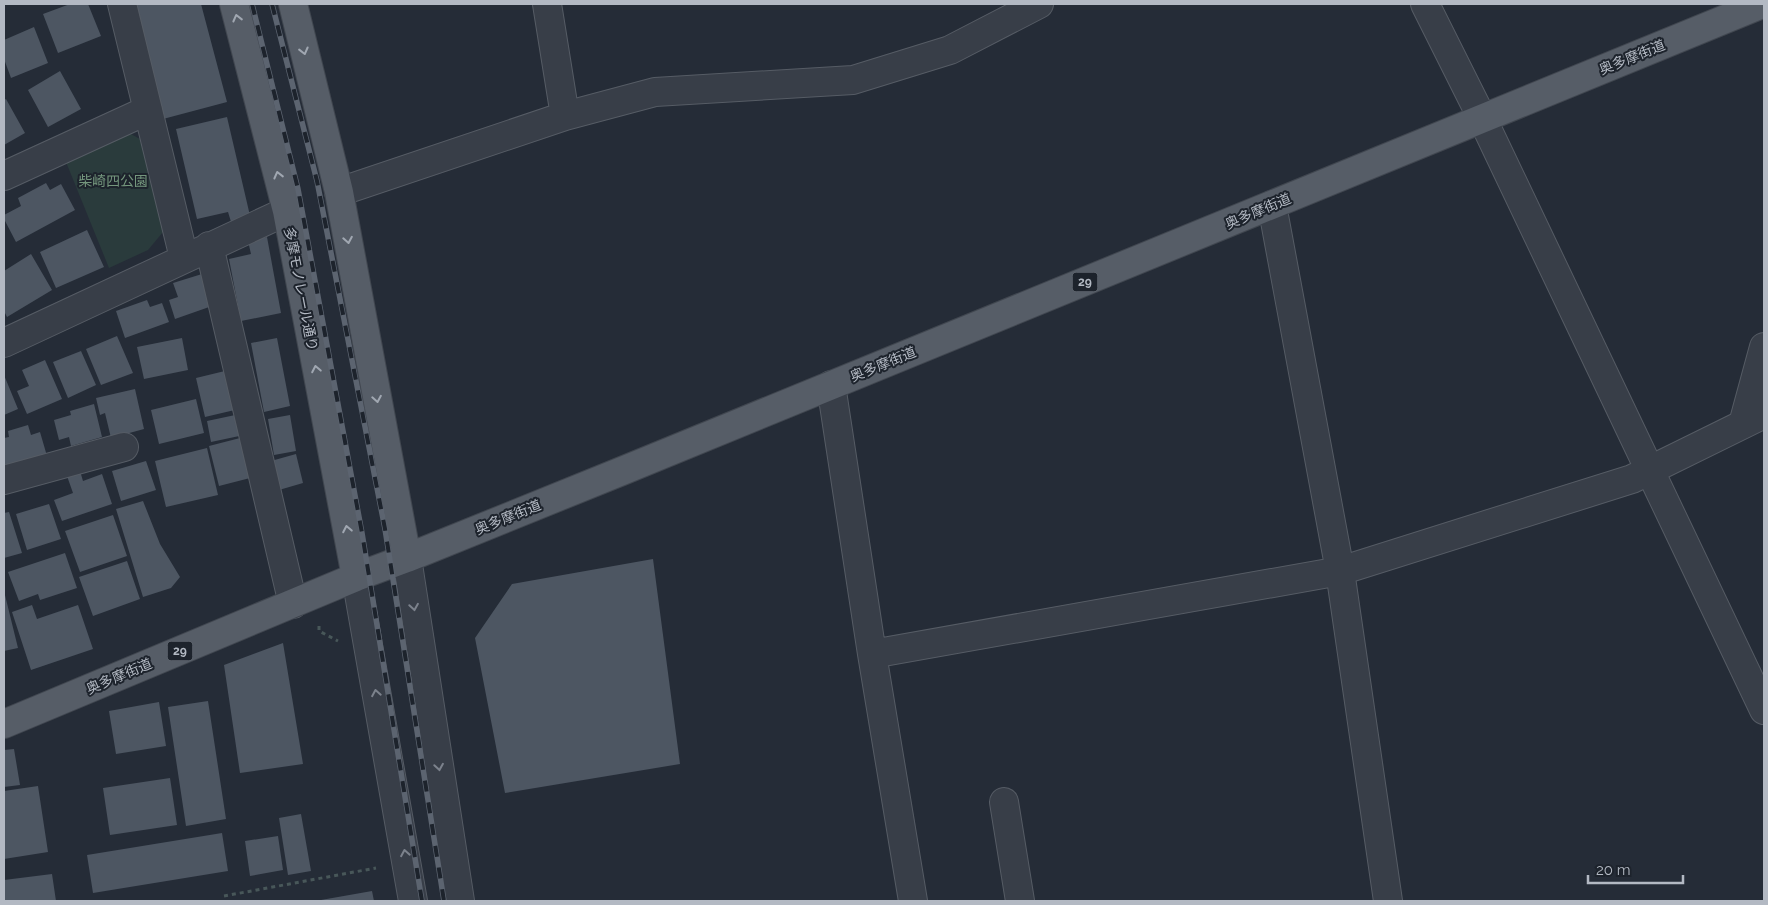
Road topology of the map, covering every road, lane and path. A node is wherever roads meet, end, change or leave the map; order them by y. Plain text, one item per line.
1 (122, 4) edge
2 (234, 4) edge
3 (293, 4) edge
4 (547, 4) edge
5 (1039, 4) edge
6 (1425, 4) edge
7 (1762, 4) edge
8 (148, 110) junction
9 (565, 116) junction
10 (1482, 118) junction
11 (4, 176) edge
12 (339, 192) junction
13 (1272, 205) junction
14 (287, 211) junction
15 (209, 246) junction
16 (184, 258) junction
17 (4, 342) edge
18 (1764, 347) edge
19 (830, 385) junction
20 (1754, 419) edge
21 (124, 447) dead end
22 (1650, 471) junction
23 (4, 480) edge
24 (407, 558) junction
25 (1340, 571) junction
26 (356, 577) junction
27 (293, 604) junction
28 (872, 654) junction
29 (1764, 710) edge
30 (4, 724) edge
31 (1004, 802) dead end
32 (406, 862) junction
33 (224, 896) dead end
34 (413, 901) edge
35 (460, 901) edge
36 (913, 901) edge
37 (1020, 901) edge
38 (1388, 901) edge

1 - 8 street
14 -> 2 main road, 多摩モノレール通り
3 -> 12 main road
4 - 9 street
5 - 9 street
6 - 10 street
7 - 10 main road, 奥多摩街道 / 29
8 - 11 street
8 - 16 street
9 - 12 street
10 - 13 main road, 奥多摩街道 / 29
10 - 22 street
12 -> 24 main road
13 - 19 main road, 奥多摩街道 / 29
13 - 25 street
14 - 15 street
26 -> 14 main road, 多摩モノレール通り
15 - 16 street
15 - 27 street
16 - 17 street
18 - 20 street
19 - 24 main road, 奥多摩街道 / 29
19 - 28 street
20 - 22 street
21 - 23 street
22 - 25 street
22 - 29 street
24 - 26 main road, 奥多摩街道 / 29
24 -> 35 street
25 - 28 street
25 - 38 street
26 - 27 main road, 奥多摩街道 / 29
32 -> 26 street
27 - 30 main road, 奥多摩街道 / 29
28 - 36 street
31 - 37 street
32 - 33 path
32 - 34 street

